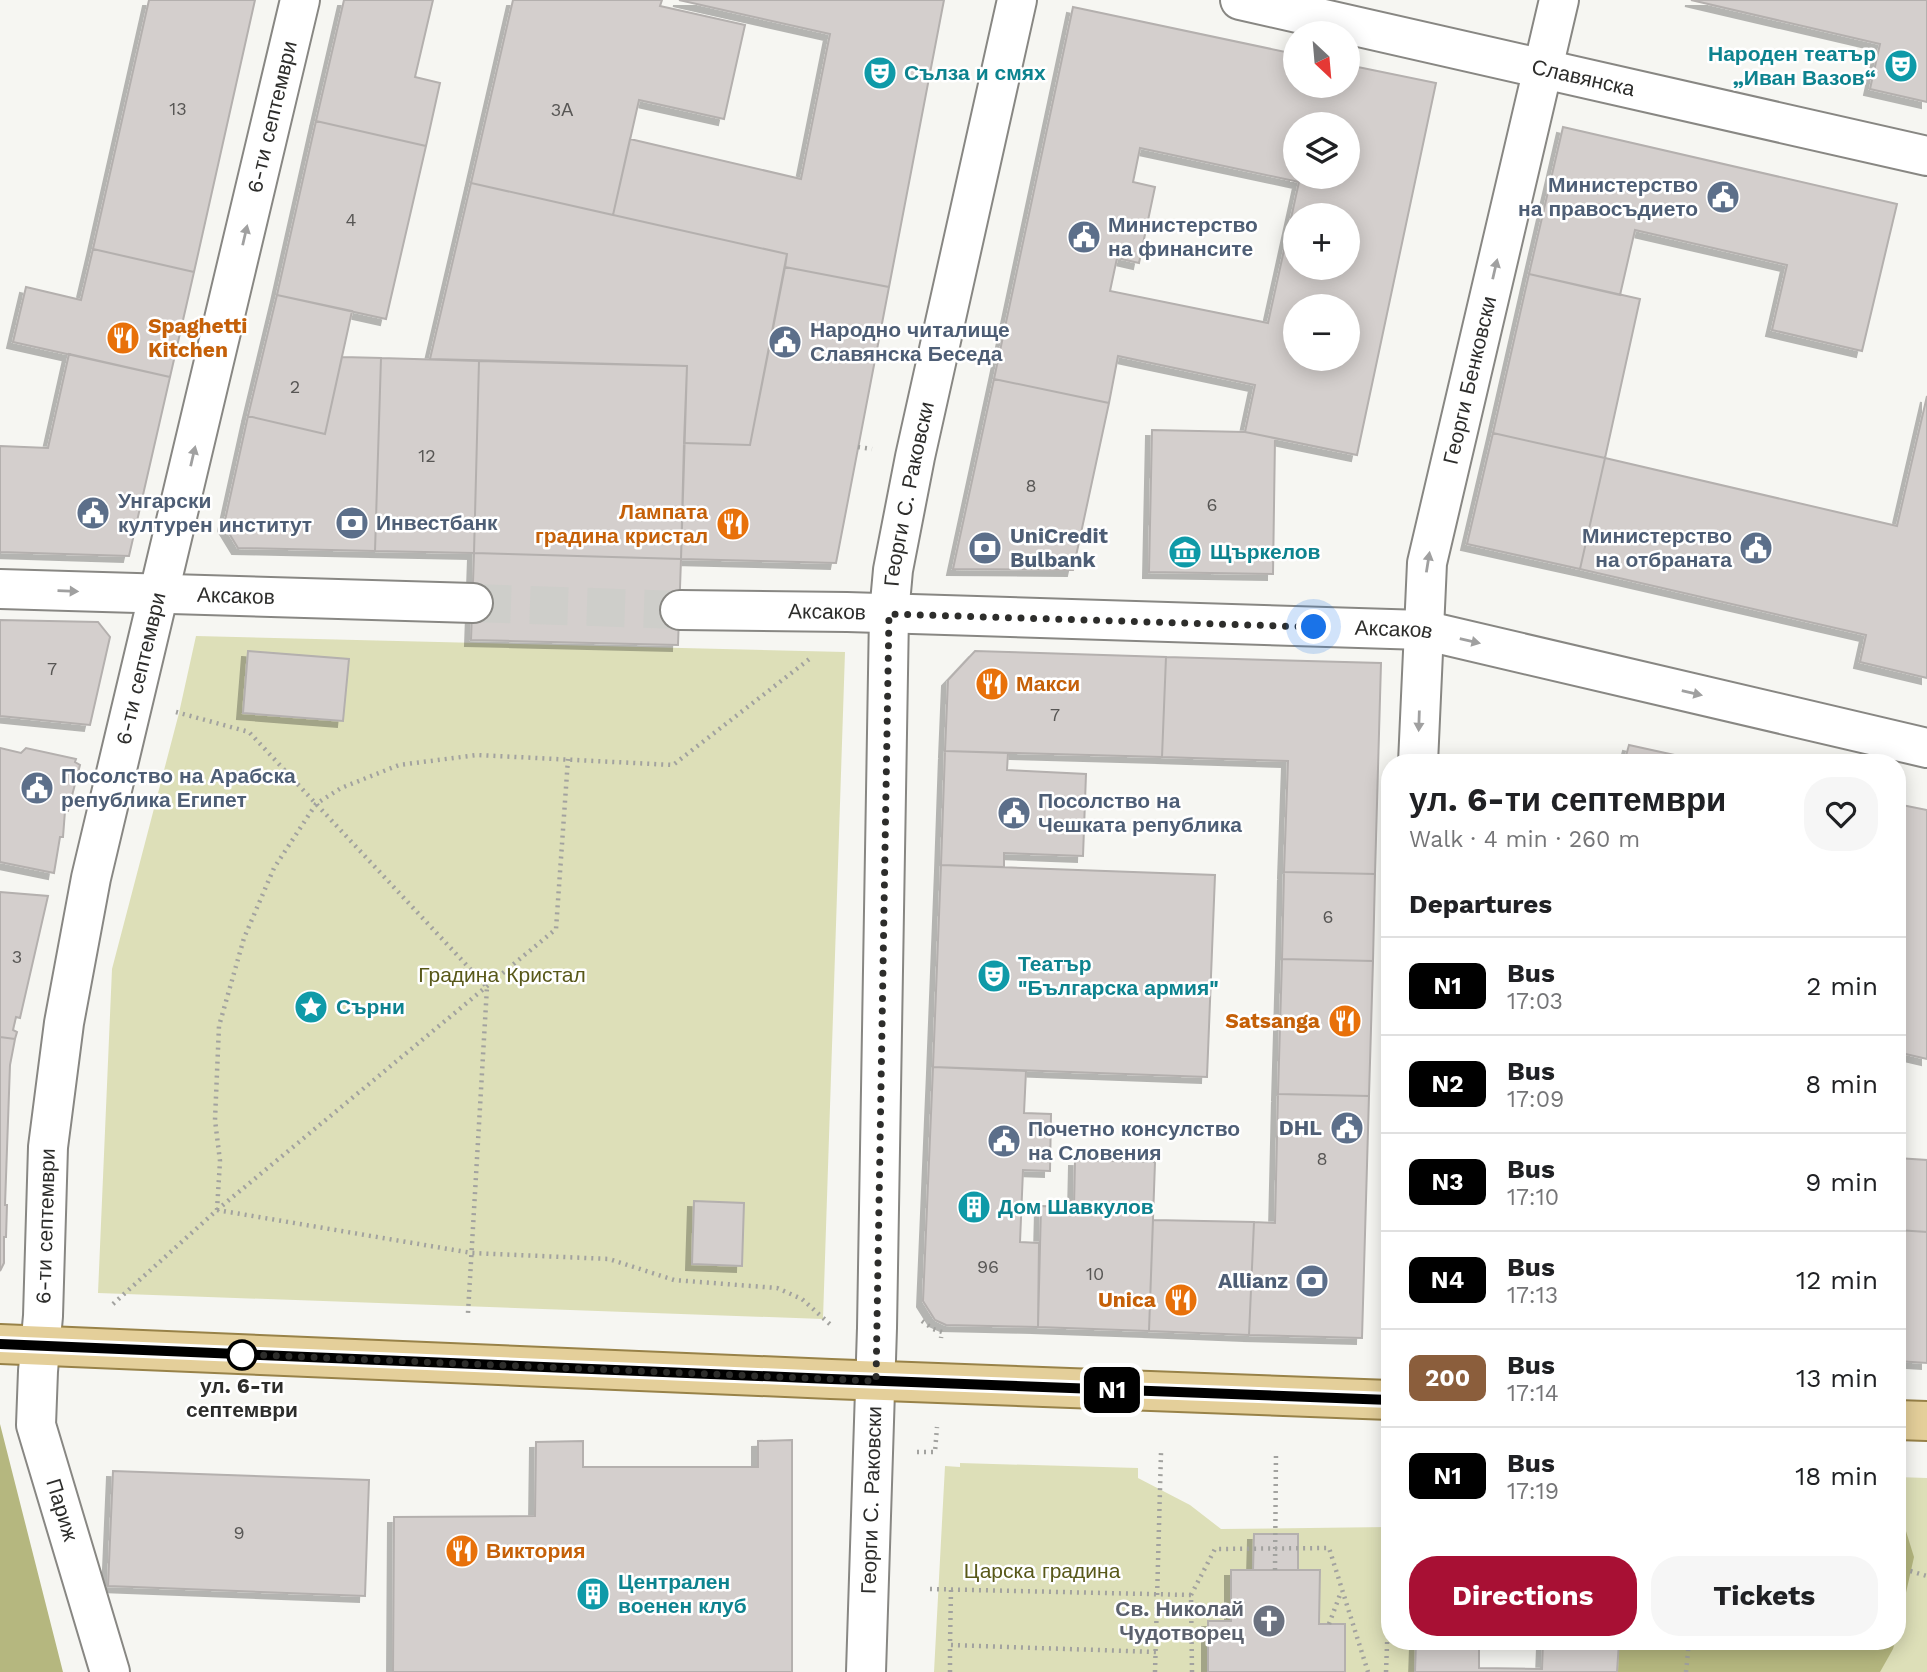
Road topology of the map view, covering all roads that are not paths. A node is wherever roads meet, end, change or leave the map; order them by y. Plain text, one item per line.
1 (300, 0) edge
2 (1017, 0) edge
3 (1240, 0) edge
4 (1559, 0) edge
5 (1542, 68) junction
6 (1927, 156) edge
7 (0, 589) edge
8 (160, 594) junction
9 (472, 603) tunnel mouth
10 (680, 610) tunnel mouth
11 (889, 614) junction
12 (1423, 630) junction
13 (1927, 748) edge
14 (1418, 754) edge
15 (0, 1344) edge
16 (40, 1345) junction
17 (876, 1381) junction
18 (1381, 1400) edge
19 (1906, 1420) edge
20 (1927, 1421) edge
21 (110, 1672) edge
22 (866, 1672) edge

8 -> 1 street, 6-ти септември
2 - 11 street, Георги С. Раковски
3 - 5 street, Славянска
4 - 5 street, Георги Бенковски
5 - 6 street, Славянска
12 -> 5 street, Георги Бенковски
7 -> 8 street, Аксаков
8 - 9 street, Аксаков
8 - 16 street, 6-ти септември
10 - 11 street, Аксаков
11 - 12 street, Аксаков
11 - 17 street, Георги С. Раковски
12 -> 13 street, Аксаков
12 -> 14 street, Георги Бенковски
15 - 16 main road
16 - 17 main road
16 - 21 street, Париж
17 - 18 main road
17 - 22 street, Георги С. Раковски
19 - 20 main road

